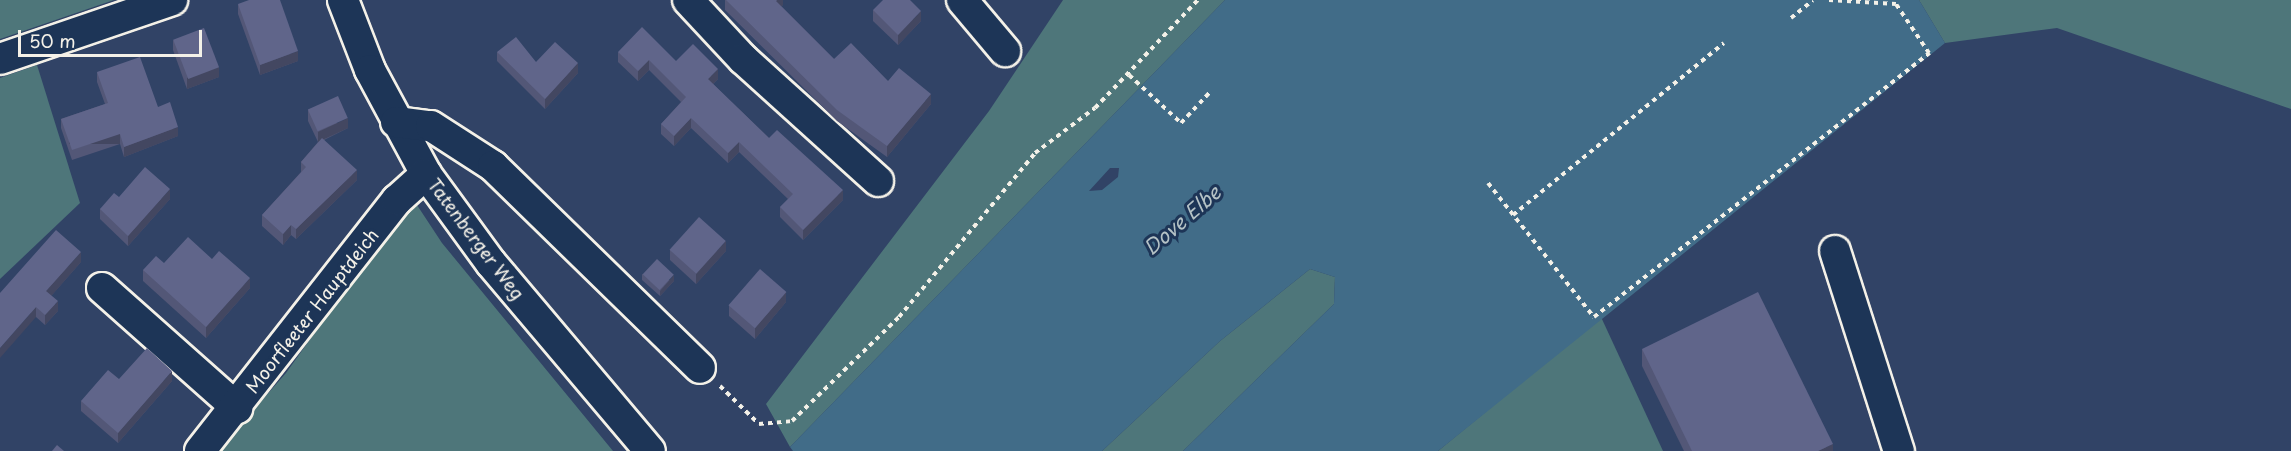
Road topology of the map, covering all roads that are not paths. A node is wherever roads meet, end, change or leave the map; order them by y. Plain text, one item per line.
1 (172, 0) edge
2 (344, 0) edge
3 (688, 0) edge
4 (962, 0) edge
5 (1005, 51) dead end
6 (0, 59) edge
7 (396, 122) junction
8 (426, 174) junction
9 (878, 181) dead end
10 (1835, 251) dead end
11 (102, 288) dead end
12 (700, 368) road end
13 (237, 408) junction
14 (200, 451) edge
15 (650, 451) edge
16 (1899, 451) edge

1 - 6 street
2 - 7 street, Tatenberger Weg
3 - 9 street
4 - 5 street
7 - 8 street, Tatenberger Weg
7 - 12 street
8 - 13 street, Moorfleeter Hauptdeich
8 - 15 street, Tatenberger Weg
10 - 16 street
11 - 13 street
13 - 14 street, Moorfleeter Hauptdeich

